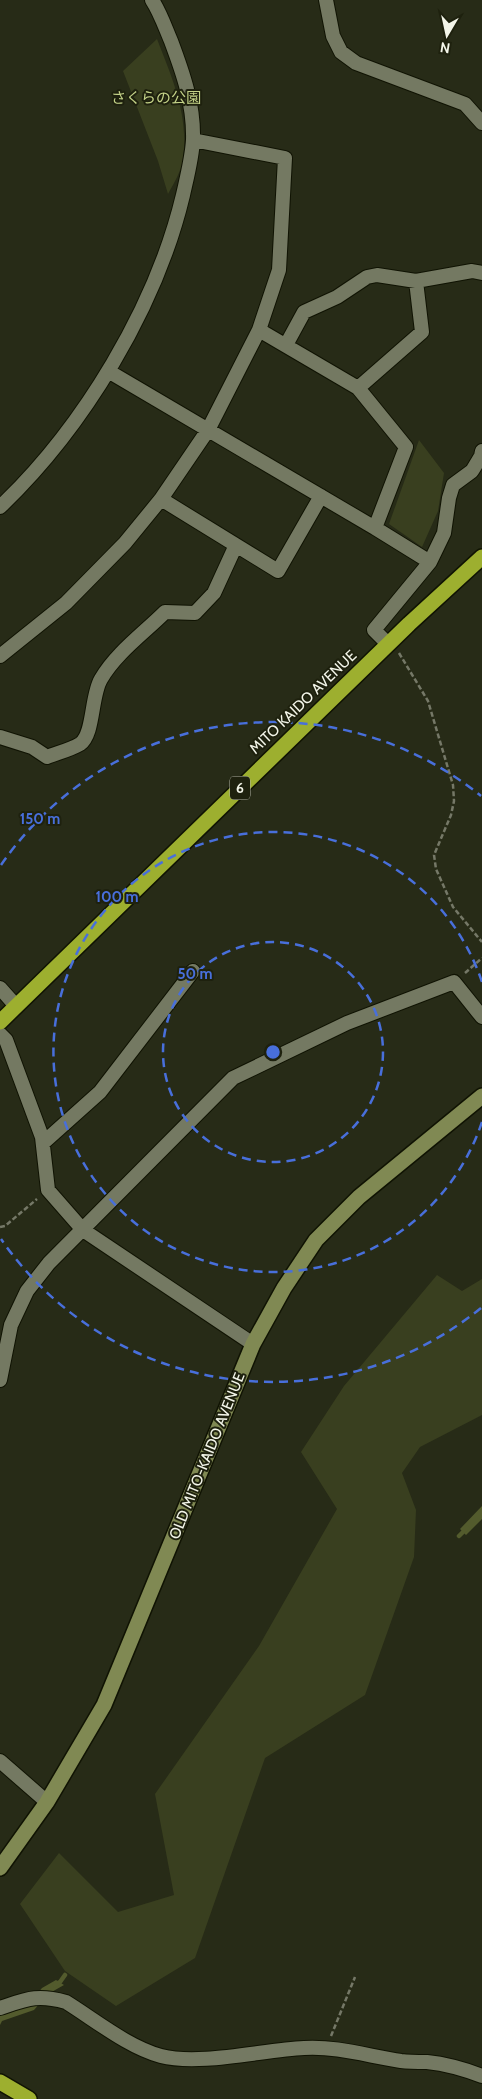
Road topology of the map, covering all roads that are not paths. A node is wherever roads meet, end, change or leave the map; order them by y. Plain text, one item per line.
1 (152, 0) edge
2 (326, 0) edge
3 (482, 123) edge
4 (193, 140) junction
5 (482, 273) edge
6 (416, 282) junction
7 (259, 330) junction
8 (286, 345) junction
9 (108, 371) junction
10 (358, 388) junction
11 (208, 430) junction
12 (482, 450) edge
13 (321, 496) junction
14 (161, 499) junction
15 (0, 507) edge
16 (375, 528) junction
17 (236, 544) junction
18 (482, 557) edge
19 (430, 562) junction
20 (388, 644) junction
21 (0, 656) edge
22 (0, 737) edge
23 (192, 972) dead end
24 (0, 988) edge
25 (16, 1006) junction
26 (482, 1017) edge
27 (0, 1022) edge
28 (2, 1040) edge
29 (482, 1096) edge
30 (43, 1143) junction
31 (83, 1230) junction
32 (253, 1344) junction
33 (0, 1380) edge
34 (0, 1761) edge
35 (46, 1802) junction
36 (0, 1868) edge
37 (0, 2008) edge
38 (482, 2076) edge
39 (0, 2082) edge
40 (30, 2099) edge

1 - 4 street
2 - 3 street
4 - 7 street
4 - 9 street
5 - 6 street
6 - 8 street
6 - 10 street
7 - 8 street
7 - 11 street
8 - 10 street
9 - 11 street
9 - 15 street
10 - 16 street
11 - 13 street
11 - 14 street
12 - 19 street
13 - 16 street
13 - 17 street
14 - 17 street
14 - 21 street
16 - 19 street
17 - 22 street
18 - 20 highway, MITO KAIDO AVENUE / 6
19 - 20 street
20 - 25 highway, MITO KAIDO AVENUE / 6
23 - 30 street
24 - 25 street
25 - 27 highway, MITO KAIDO AVENUE / 6
26 - 31 street
28 - 30 street
29 - 32 street, OLD MITO-KAIDO AVENUE
30 - 31 street
31 - 32 street
31 - 33 street
32 - 35 street, OLD MITO-KAIDO AVENUE
34 - 35 street
35 - 36 street, OLD MITO-KAIDO AVENUE
37 - 38 street
39 - 40 highway

